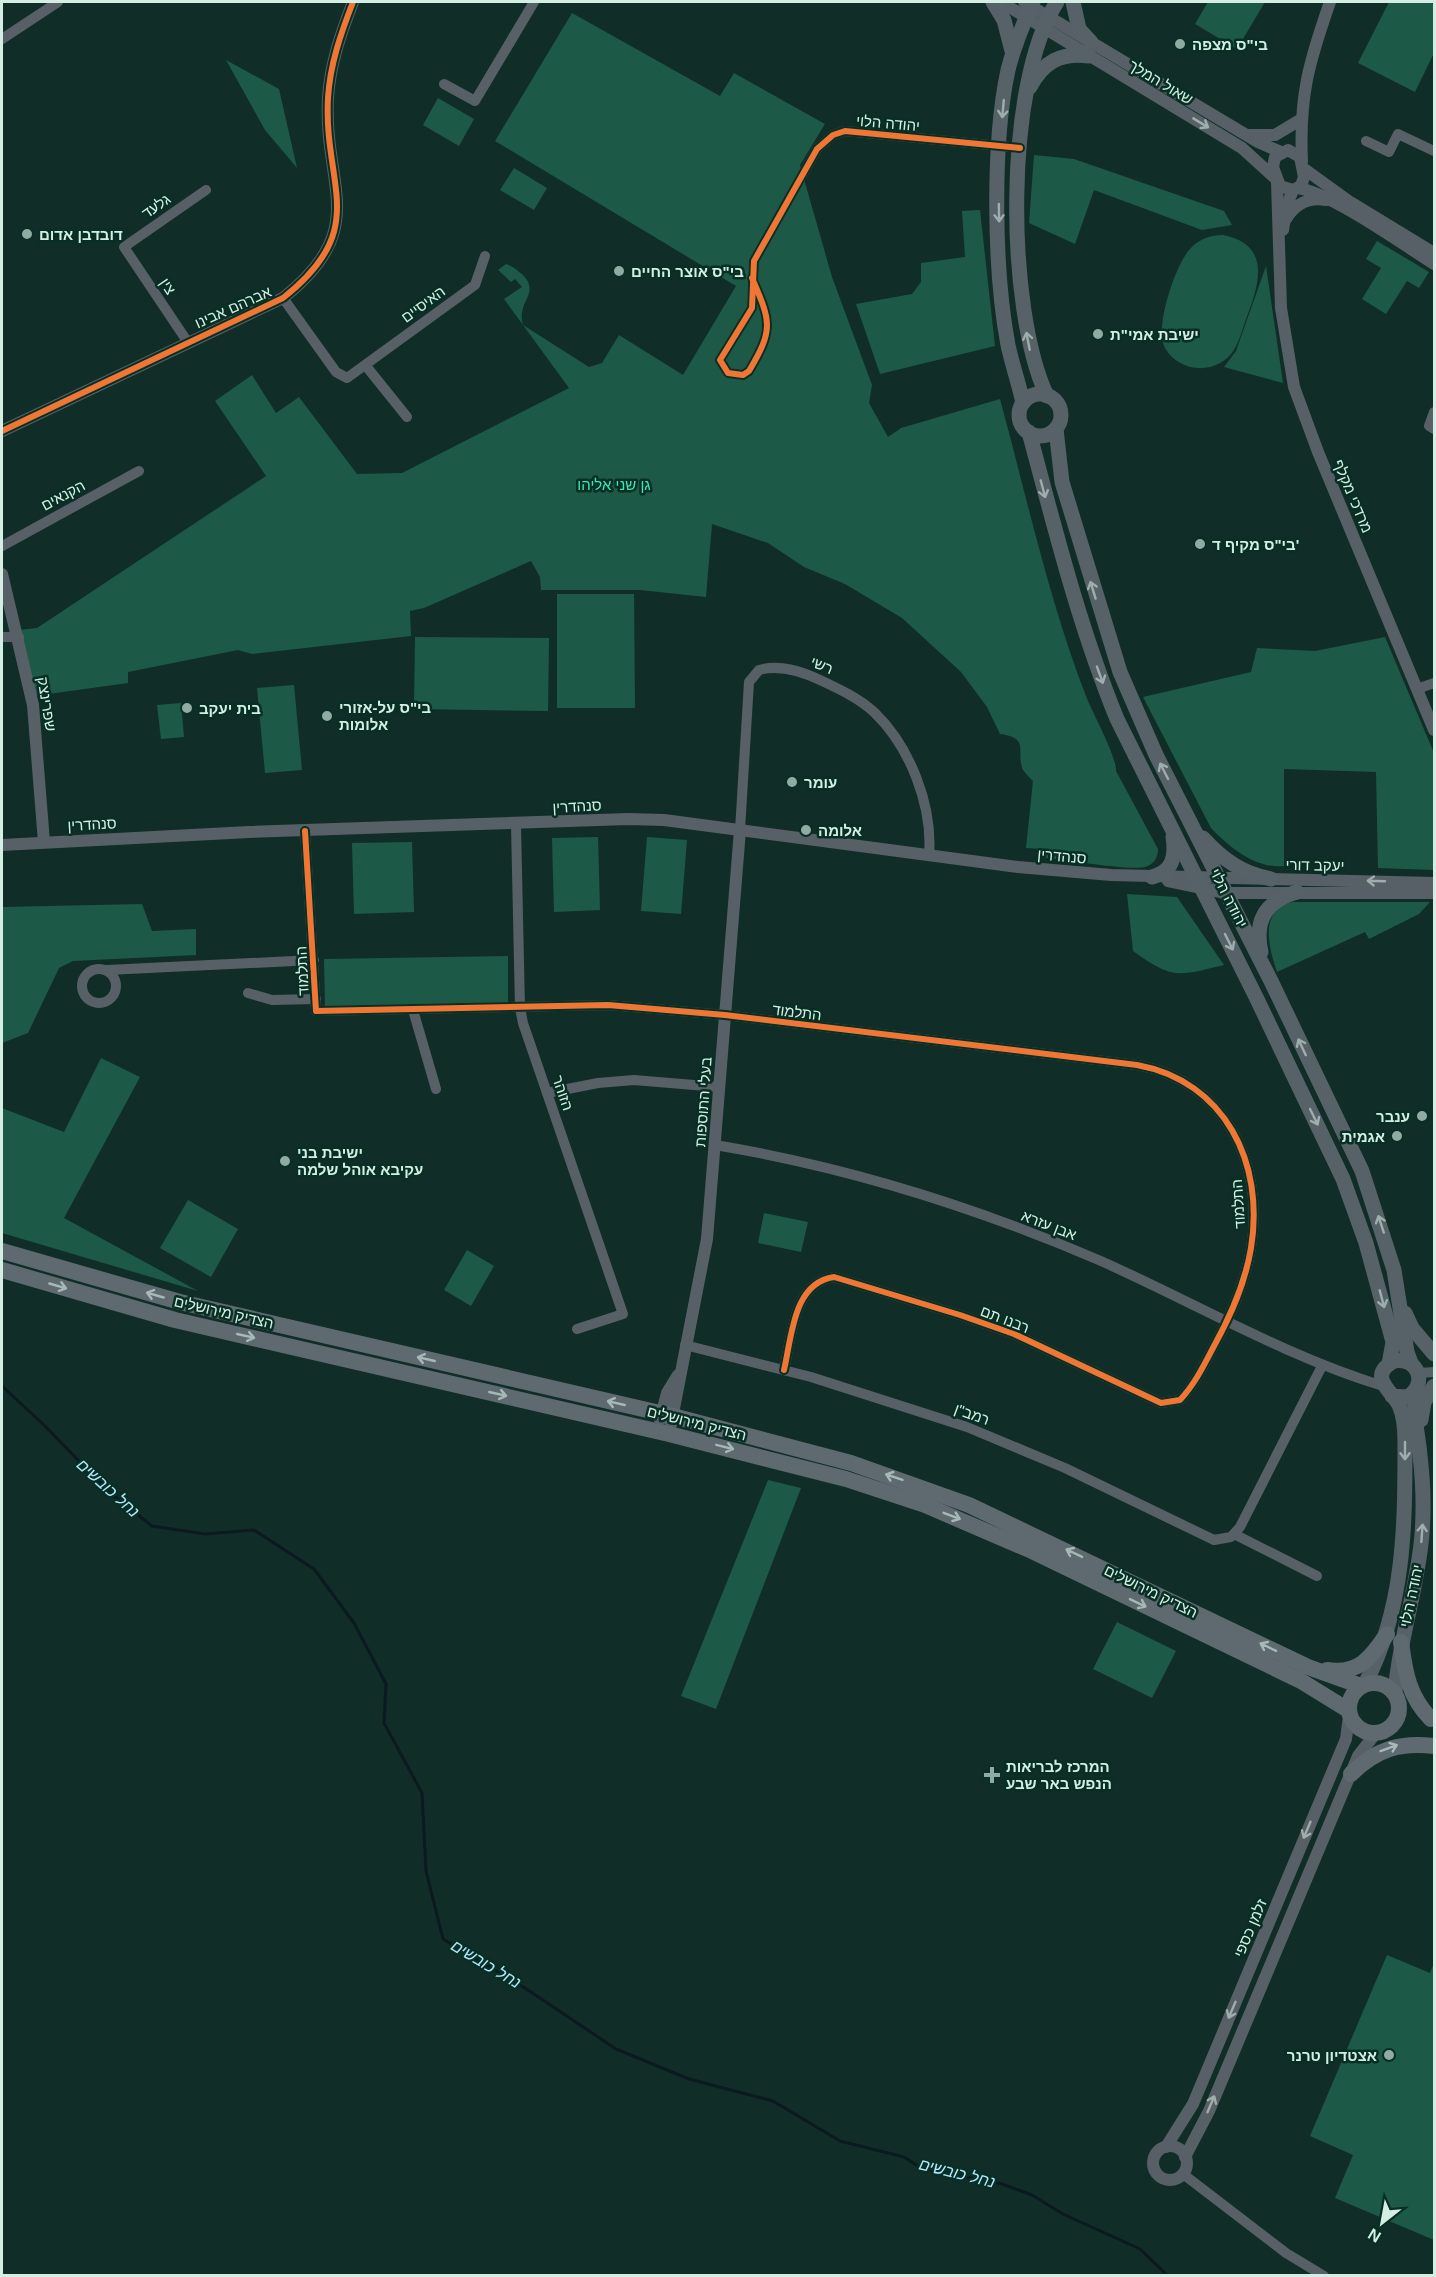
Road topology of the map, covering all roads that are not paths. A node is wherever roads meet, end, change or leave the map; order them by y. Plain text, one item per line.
1 (58, 2) edge
2 (353, 2) edge
3 (534, 2) edge
4 (993, 2) edge
5 (1001, 2) edge
6 (1057, 2) edge
7 (1073, 2) edge
8 (1330, 2) edge
9 (1028, 7) edge
10 (1046, 22) junction
11 (2, 39) edge
12 (1090, 49) junction
13 (1012, 56) junction
14 (444, 84) dead end
15 (1024, 101) junction
16 (1300, 120) junction
17 (1240, 131) junction
18 (1366, 141) dead end
19 (1000, 146) junction
20 (1020, 148) junction
21 (1434, 151) edge
22 (1282, 152) junction
23 (1302, 165) junction
24 (1276, 180) junction
25 (1295, 189) junction
26 (206, 190) dead end
27 (1330, 201) junction
28 (1284, 223) junction
29 (124, 247) joint
30 (1434, 253) edge
31 (485, 256) dead end
32 (1280, 264) junction
33 (1434, 264) edge
34 (752, 278) junction
35 (283, 298) junction
36 (187, 341) junction
37 (366, 366) junction
38 (1047, 396) junction
39 (1023, 403) junction
40 (1434, 412) edge
41 (407, 417) dead end
42 (1056, 429) junction
43 (1434, 429) edge
44 (2, 430) edge
45 (1029, 432) junction
46 (139, 471) dead end
47 (2, 546) edge
48 (2, 574) edge
49 (2, 637) edge
50 (19, 637) junction
51 (1434, 683) edge
52 (1417, 689) junction
53 (1434, 730) edge
54 (1190, 823) junction
55 (516, 825) junction
56 (740, 830) junction
57 (305, 831) junction
58 (1172, 831) junction
59 (44, 842) junction
60 (2, 845) edge
61 (929, 855) junction
62 (1152, 877) junction
63 (1219, 879) junction
64 (1271, 879) junction
65 (1434, 883) edge
66 (1199, 884) junction
67 (1297, 892) junction
68 (1226, 893) junction
69 (1434, 893) edge
70 (314, 960) junction
71 (1264, 967) junction
72 (106, 970) dead end
73 (248, 993) dead end
74 (316, 999) junction
75 (520, 1008) junction
76 (413, 1010) junction
77 (724, 1015) junction
78 (718, 1087) junction
79 (436, 1089) dead end
80 (547, 1093) junction
81 (716, 1145) junction
82 (2, 1251) edge
83 (2, 1270) edge
84 (1401, 1306) junction
85 (1228, 1320) junction
86 (576, 1329) dead end
87 (685, 1345) junction
88 (1434, 1354) edge
89 (1322, 1366) junction
90 (1388, 1366) junction
91 (1415, 1368) junction
92 (784, 1370) junction
93 (1434, 1372) edge
94 (1356, 1378) junction
95 (1434, 1386) edge
96 (1388, 1391) junction
97 (1416, 1391) junction
98 (667, 1415) junction
99 (663, 1432) junction
100 (1419, 1447) junction
101 (1234, 1534) junction
102 (1317, 1576) dead end
103 (1394, 1638) junction
104 (1308, 1666) junction
105 (1363, 1685) junction
106 (1397, 1699) junction
107 (1349, 1713) junction
108 (1433, 1720) edge
109 (1382, 1731) junction
110 (1434, 1745) edge
111 (1351, 1774) junction
112 (1166, 2147) junction
113 (1185, 2157) junction
114 (1183, 2174) junction
115 (1324, 2276) edge

1 - 11 street
2 - 35 street, אברהם אבינו
3 - 14 street
4 - 13 main road
5 - 9 street, שאול המלך
6 - 10 main road
7 - 12 main road
8 - 16 street
9 - 10 street, שאול המלך
9 - 13 main road
10 - 12 street, שאול המלך
10 - 15 main road
12 - 15 main road
12 - 17 street, שאול המלך
12 -> 24 street, שאול המלך
13 -> 19 main road
15 - 20 main road
16 - 17 street
16 - 22 street
16 - 23 street
17 - 22 street, שאול המלך
18 - 21 street
19 - 20 street, יהודה הלוי
19 - 34 street, יהודה הלוי
19 -> 39 main road
38 -> 20 main road
22 - 23 street
22 - 24 street
23 - 25 street
23 - 30 street
24 - 25 street
24 - 32 street, מרדכי מקלף
25 - 27 street
25 - 28 street, מרדכי מקלף
26 - 29 street, גלעד
27 - 28 street
27 - 33 street
28 - 32 street, מרדכי מקלף
29 - 36 street, צין
31 - 37 street, האיסיים
32 - 52 street, מרדכי מקלף
34 - 34 street, יהודה הלוי
35 - 36 street, אברהם אבינו
35 - 37 street, האיסיים
36 - 44 street, אברהם אבינו
37 - 41 street
38 - 39 main road
38 - 42 main road
39 - 45 main road
40 - 43 street
42 - 45 main road
54 -> 42 main road, יהודה הלוי
45 -> 58 main road, יהודה הלוי
46 - 47 street, הקנאים
48 - 50 street, שפרינצק
49 - 50 street
50 - 59 street, שפרינצק
51 - 52 street
52 - 53 street, מרדכי מקלף
54 - 63 main road, יהודה הלוי
54 - 64 main road
55 - 56 street, סנהדרין
55 - 57 street, סנהדרין
55 - 75 street, הזוהר
56 - 61 street, סנהדרין
56 - 61 street, רשי
56 - 77 street, בעלי התוספות
57 - 59 street, סנהדרין
57 - 70 street, התלמוד
58 - 62 main road
58 - 66 main road, יהודה הלוי
59 - 60 street, סנהדרין
61 - 62 street, סנהדרין
62 - 66 street, סנהדרין
63 - 64 street, יעקב דורי
63 - 66 street, יעקב דורי
63 - 68 main road, יהודה הלוי
65 -> 64 street, יעקב דורי
66 - 68 street, יעקב דורי
66 -> 90 main road, יהודה הלוי
67 - 68 street, יעקב דורי
67 - 69 street, יעקב דורי
67 - 71 main road
68 - 71 main road, יהודה הלוי
70 - 72 street
70 - 74 street, התלמוד
84 -> 71 main road, יהודה הלוי
73 - 74 street
74 - 76 street, התלמוד
75 - 76 street, התלמוד
75 - 77 street, התלמוד
75 - 80 street, הזוהר
76 - 79 street
77 - 78 street, בעלי התוספות
77 - 85 street, התלמוד
78 - 80 street
78 - 81 street, בעלי התוספות
80 - 86 street, הזוהר
81 - 85 street, אבן עזרא
81 - 87 street, בעלי התוספות
98 -> 82 main road, הצדיק מירושלים
83 -> 99 main road, הצדיק מירושלים
84 - 88 main road
84 - 91 main road, יהודה הלוי
85 - 89 street, אבן עזרא
85 - 92 street, רבנו תם
87 - 92 street, רמב"ן
87 - 98 street, בעלי התוספות
89 - 94 street, אבן עזרא
89 - 101 street
90 - 91 main road
90 - 94 street
90 - 96 main road
91 - 93 street
91 - 97 main road
92 - 101 street, רמב"ן
94 - 96 street, אבן עזרא
95 - 100 main road
96 - 97 main road
96 -> 103 main road, יהודה הלוי
97 - 100 main road, יהודה הלוי
98 - 99 street, בעלי התוספות
104 -> 98 main road, הצדיק מירושלים
99 -> 107 main road, הצדיק מירושלים
103 -> 100 main road, יהודה הלוי
101 - 102 street
103 - 104 main road
103 - 105 main road, יהודה הלוי
103 - 106 main road, יהודה הלוי
103 - 108 main road
104 - 105 main road, הצדיק מירושלים
105 - 106 main road
105 - 107 main road
106 - 108 main road
106 - 109 main road
107 - 109 main road
107 -> 112 street, זלמן כספי
109 - 110 main road
109 - 111 street
111 -> 110 main road
113 -> 111 street
112 - 113 street
112 - 114 street
113 - 114 street
114 - 115 street

